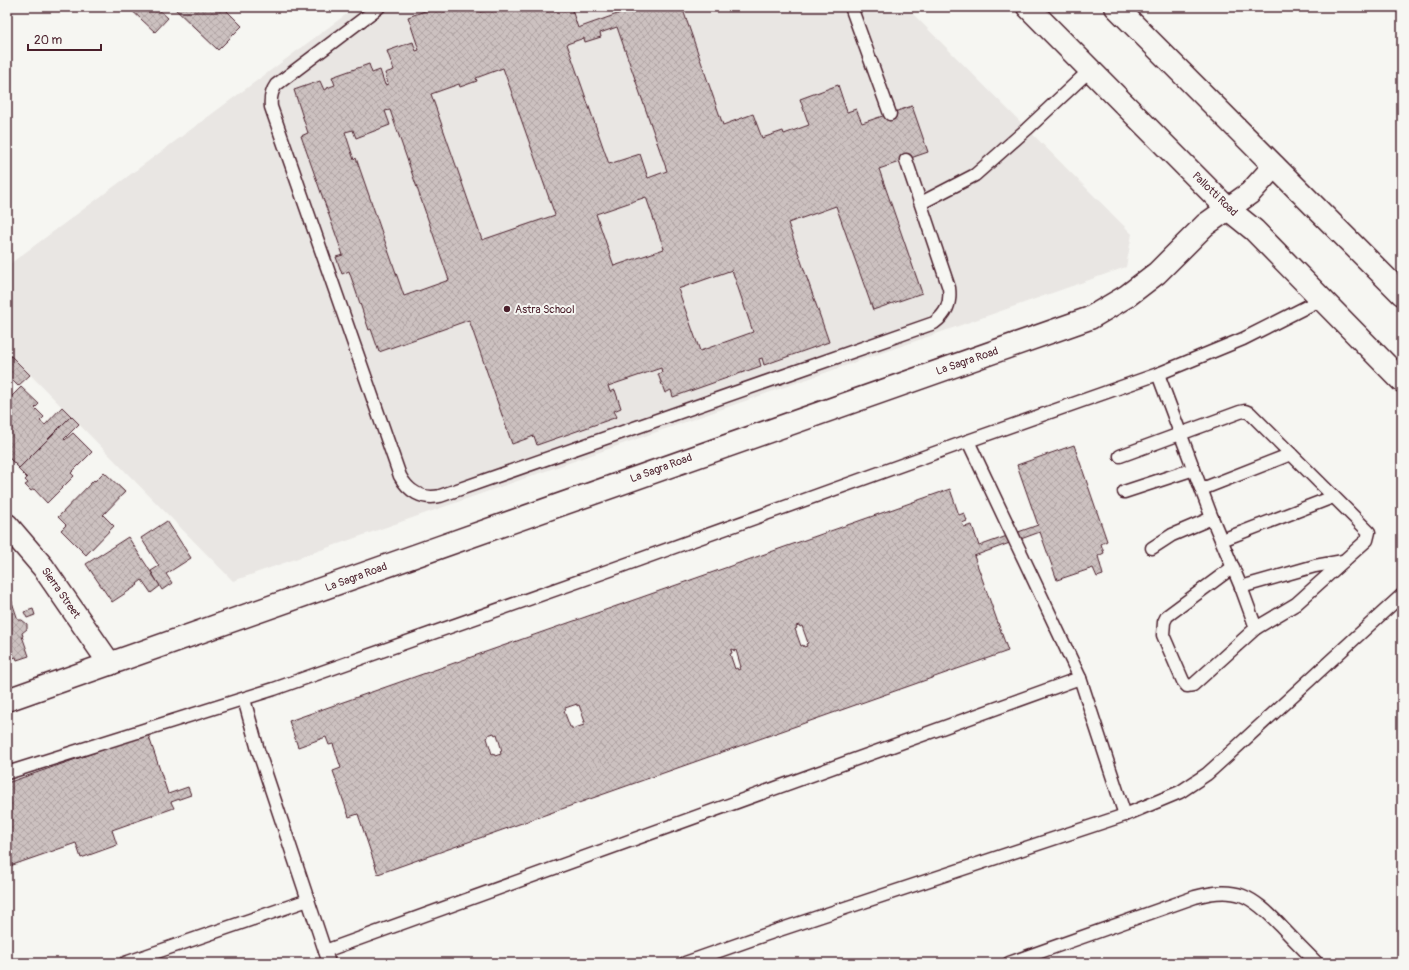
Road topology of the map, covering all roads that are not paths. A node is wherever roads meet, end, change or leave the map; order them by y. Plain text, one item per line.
1 (379, 7) edge
2 (851, 7) edge
3 (1028, 7) edge
4 (1116, 7) edge
5 (1090, 70) junction
6 (890, 114) dead end
7 (906, 160) dead end
8 (1274, 166) junction
9 (921, 203) junction
10 (1228, 209) junction
11 (1402, 294) edge
12 (1322, 299) junction
13 (1158, 374) junction
14 (1402, 381) edge
15 (1181, 434) junction
16 (968, 441) junction
17 (1291, 454) junction
18 (1120, 456) dead end
19 (1194, 469) junction
20 (1202, 489) junction
21 (1124, 492) dead end
22 (1333, 497) junction
23 (1212, 518) junction
24 (7, 525) edge
25 (1222, 540) junction
26 (1152, 548) dead end
27 (1344, 561) junction
28 (1233, 567) junction
29 (1242, 587) junction
30 (1402, 595) edge
31 (1256, 628) junction
32 (110, 664) junction
33 (1080, 678) junction
34 (244, 699) junction
35 (7, 700) edge
36 (7, 773) edge
37 (1125, 815) junction
38 (308, 900) junction
39 (325, 951) junction
40 (125, 963) edge
41 (330, 963) edge
42 (685, 963) edge
43 (1009, 963) edge
44 (1317, 963) edge

1 - 9 lane
2 - 6 lane
3 - 5 street, Pallotti Road
4 - 8 street
5 - 9 lane
5 - 10 street, Pallotti Road
7 - 9 lane
8 - 10 street, La Sagra Road
8 - 11 street
10 - 12 street, Pallotti Road
10 - 32 street, La Sagra Road
12 - 13 lane
12 - 14 street, Pallotti Road
13 - 15 lane
13 - 16 lane
15 - 17 lane
15 - 18 lane
15 - 19 lane
16 - 33 lane
16 - 34 lane
17 - 20 lane
17 - 22 lane
19 - 20 lane
19 - 21 lane
20 - 23 lane
22 - 25 lane
22 - 27 lane
23 - 25 lane
23 - 26 lane
24 - 32 street, Sierra Street
25 - 28 lane
27 - 29 lane
27 - 31 lane
28 - 29 lane
28 - 31 lane
29 - 31 lane
30 - 37 lane
32 - 35 street, La Sagra Road
33 - 37 lane
33 - 39 lane
34 - 36 lane
34 - 38 lane
37 - 42 lane
38 - 39 lane
38 - 40 lane
39 - 41 lane
43 - 44 lane

